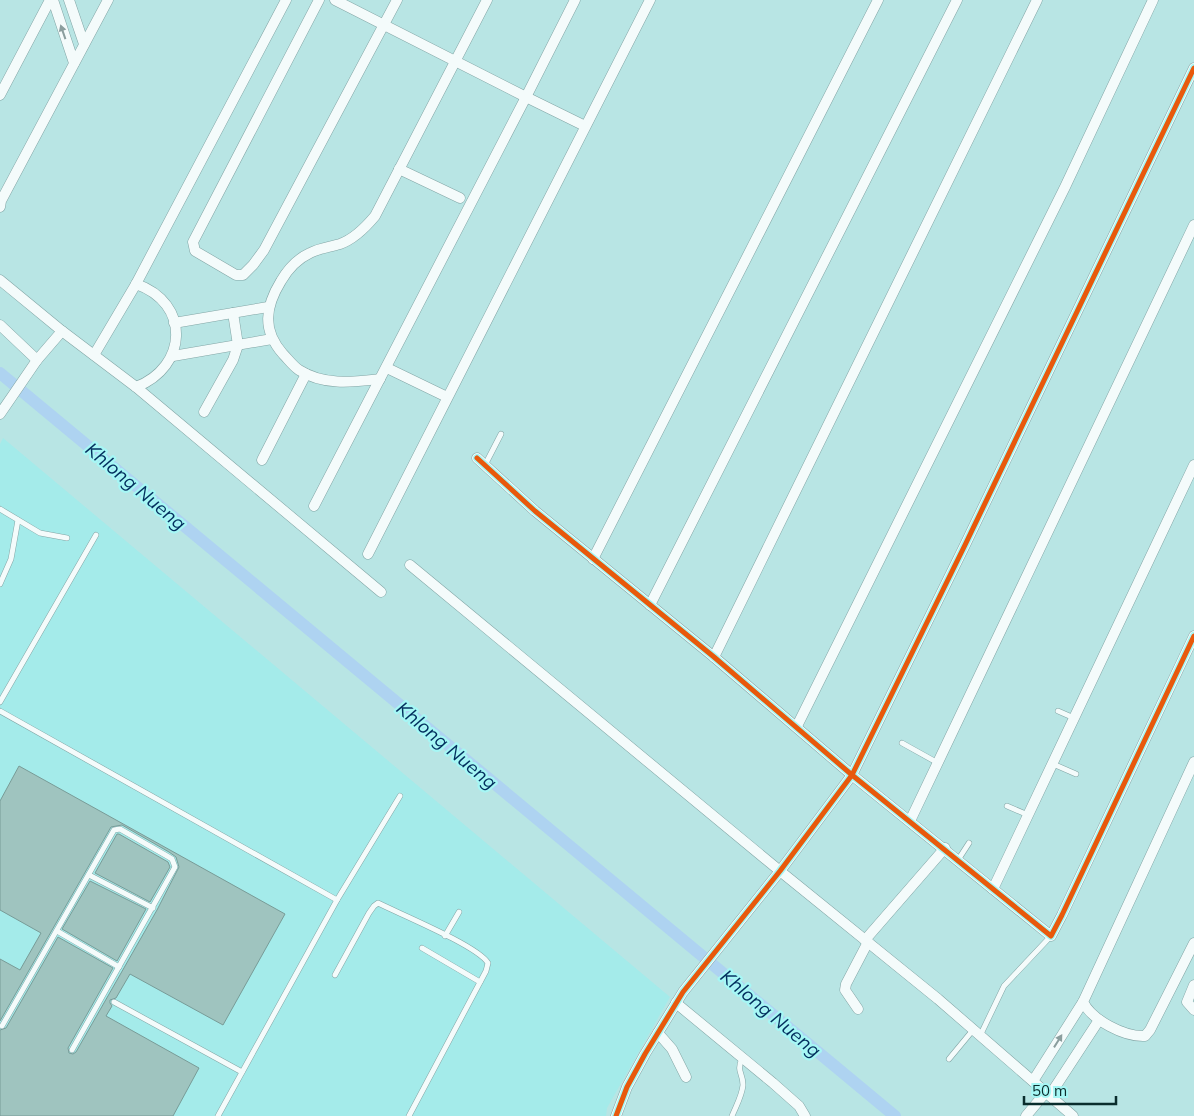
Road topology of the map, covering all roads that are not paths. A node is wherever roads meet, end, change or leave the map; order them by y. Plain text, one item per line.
1 (52, 0) edge
2 (69, 0) edge
3 (108, 0) edge
4 (286, 0) edge
5 (319, 0) edge
6 (335, 0) edge
7 (397, 0) edge
8 (488, 0) edge
9 (575, 0) edge
10 (650, 0) edge
11 (878, 0) edge
12 (957, 0) edge
13 (1037, 0) edge
14 (1153, 0) edge
15 (384, 25) junction
16 (84, 44) junction
17 (456, 61) junction
18 (74, 63) junction
19 (1194, 68) edge
20 (0, 95) edge
21 (526, 97) junction
22 (585, 126) junction
23 (399, 169) junction
24 (460, 198) dead end
25 (0, 204) edge
26 (1194, 225) edge
27 (0, 280) edge
28 (136, 284) junction
29 (268, 307) junction
30 (233, 313) junction
31 (174, 323) junction
32 (0, 325) edge
33 (62, 331) junction
34 (272, 339) junction
35 (238, 345) junction
36 (94, 355) junction
37 (173, 356) junction
38 (38, 360) junction
39 (387, 368) junction
40 (306, 374) junction
41 (380, 379) junction
42 (136, 388) junction
43 (448, 397) junction
44 (204, 412) dead end
45 (0, 414) edge
46 (501, 434) dead end
47 (262, 460) dead end
48 (481, 462) joint
49 (1194, 465) edge
50 (314, 506) dead end
51 (0, 509) edge
52 (18, 520) junction
53 (96, 535) dead end
54 (67, 538) dead end
55 (368, 554) dead end
56 (594, 559) junction
57 (410, 565) dead end
58 (0, 584) edge
59 (381, 592) dead end
60 (650, 605) junction
61 (1194, 636) edge
62 (714, 658) junction
63 (0, 702) edge
64 (0, 711) edge
65 (1058, 711) dead end
66 (1074, 718) junction
67 (797, 726) junction
68 (902, 743) dead end
69 (1194, 762) edge
70 (938, 763) junction
71 (1052, 764) junction
72 (852, 774) junction
73 (1076, 774) dead end
74 (400, 796) dead end
75 (1008, 806) dead end
76 (1028, 816) junction
77 (910, 821) junction
78 (969, 843) dead end
79 (945, 848) junction
80 (958, 860) junction
81 (780, 871) junction
82 (89, 874) junction
83 (993, 889) junction
84 (337, 900) junction
85 (153, 908) junction
86 (459, 912) dead end
87 (57, 931) junction
88 (445, 936) junction
89 (1051, 936) junction
90 (866, 941) junction
91 (1194, 943) edge
92 (422, 948) dead end
93 (119, 967) junction
94 (335, 975) dead end
95 (480, 982) junction
96 (1194, 985) edge
97 (114, 1002) dead end
98 (1083, 1002) junction
99 (676, 1003) junction
100 (858, 1009) dead end
101 (1194, 1010) edge
102 (1099, 1020) junction
103 (2, 1026) dead end
104 (658, 1033) junction
105 (976, 1033) junction
106 (72, 1050) dead end
107 (742, 1057) junction
108 (949, 1059) dead end
109 (242, 1072) junction
110 (686, 1077) dead end
111 (1033, 1081) junction
112 (1048, 1094) junction
113 (799, 1106) junction
114 (218, 1116) edge
115 (408, 1116) edge
116 (616, 1116) edge
117 (732, 1116) edge
118 (805, 1116) edge
119 (812, 1116) edge
120 (1026, 1116) edge
121 (1074, 1116) edge

18 -> 1 street
1 - 20 street
2 - 16 street
3 - 16 street
4 - 28 street
5 - 15 street
6 - 15 street
7 - 15 street
8 - 17 street
9 - 21 street
10 - 22 street
11 - 56 street
12 - 60 street
13 - 62 street
14 - 67 street
15 - 17 street
16 - 18 street
17 - 21 street
17 - 23 street
18 - 25 street
19 - 72 street
21 - 22 street
21 - 39 street
22 - 43 street
23 - 24 street
23 - 29 street
26 - 70 street
27 - 33 street
28 - 31 street
28 - 36 street
29 - 30 street
29 - 34 street
30 - 31 street
30 - 35 street
31 - 37 street
32 - 38 street
33 - 36 street
33 - 38 street
34 - 35 street
34 - 40 street
35 - 37 street
35 - 44 street
36 - 42 street
37 - 42 street
38 - 45 street
39 - 41 street
39 - 43 street
40 - 41 street
40 - 47 street
41 - 50 street
42 - 59 street
43 - 55 street
46 - 48 lane
48 - 56 street
49 - 66 street
51 - 52 lane
52 - 54 lane
52 - 58 lane
53 - 63 lane
56 - 60 street
57 - 81 street
60 - 62 street
61 - 89 street
62 - 67 street
64 - 84 lane
65 - 66 lane
66 - 71 street
67 - 72 street
68 - 70 lane
69 - 98 street
70 - 77 street
71 - 73 lane
71 - 76 street
72 - 77 street
72 - 81 street
74 - 84 lane
75 - 76 lane
76 - 83 street
77 - 79 street
78 - 80 lane
79 - 80 street
79 - 90 street
80 - 83 street
81 - 90 street
81 - 99 street
82 - 85 lane
82 - 85 lane
82 - 87 lane
83 - 89 street
84 - 109 lane
85 - 93 lane
86 - 88 lane
87 - 93 lane
87 - 103 lane
88 - 94 lane
88 - 95 lane
89 - 105 lane
90 - 100 street
90 - 105 street
91 - 102 street
92 - 95 lane
93 - 106 lane
95 - 115 lane
96 - 101 street
97 - 109 lane
98 - 102 street
111 -> 98 street
99 - 104 street
99 - 107 street
102 - 112 street
104 - 110 street
104 - 116 street
105 - 108 lane
105 - 111 street
107 - 113 street
107 - 117 lane
109 - 114 lane
111 - 112 street
112 - 120 street
112 - 121 street
113 - 118 street
113 - 119 street

